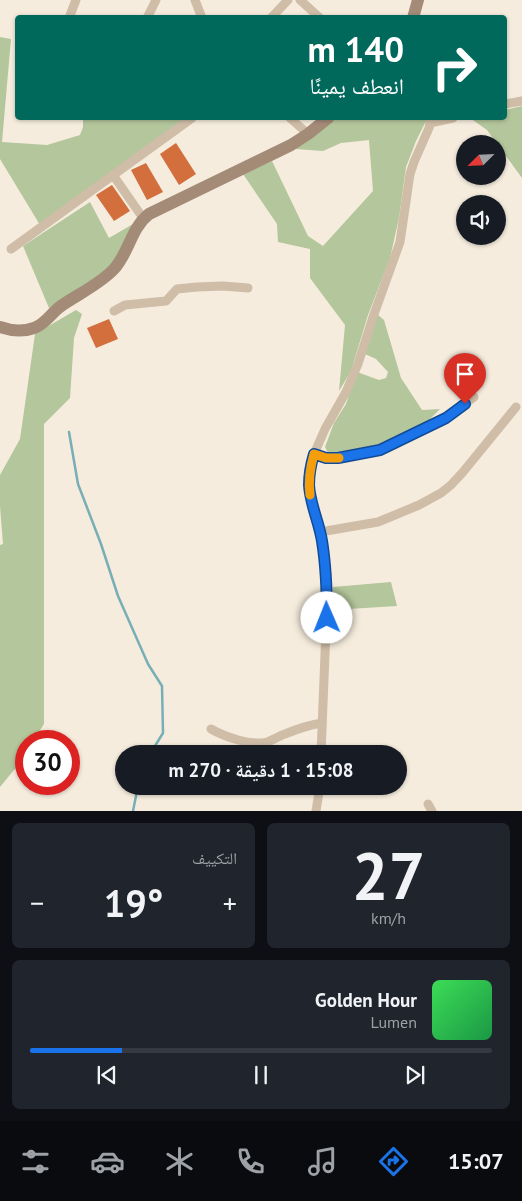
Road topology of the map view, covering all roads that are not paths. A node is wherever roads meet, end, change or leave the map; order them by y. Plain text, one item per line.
1 (76, 0) edge
2 (156, 0) edge
3 (195, 0) edge
4 (288, 0) edge
5 (300, 0) edge
6 (418, 0) edge
7 (70, 15) edge
8 (148, 15) edge
9 (201, 15) edge
10 (274, 15) edge
11 (317, 15) edge
12 (413, 15) edge
13 (522, 101) edge
14 (507, 104) edge
15 (189, 120) edge
16 (292, 120) edge
17 (326, 120) edge
18 (431, 120) edge
19 (308, 134) junction
20 (114, 175) junction
21 (143, 218) junction
22 (11, 249) dead end
23 (248, 288) dead end
24 (114, 311) dead end
25 (0, 327) edge
26 (474, 397) dead end
27 (516, 407) dead end
28 (314, 454) junction
29 (320, 532) junction
30 (322, 723) junction
31 (211, 729) dead end
32 (321, 745) edge
33 (319, 795) edge
34 (316, 811) edge

1 - 7 street
2 - 8 street
3 - 9 street
4 - 10 street
5 - 11 street
6 - 12 street
13 - 14 street
15 - 20 street
16 - 19 street
17 - 19 street
18 - 28 street
19 - 21 street
20 - 21 street
20 - 22 street
21 - 25 street
23 - 24 street
26 - 28 street
27 - 29 street
28 - 29 street
29 - 30 street
30 - 31 street
30 - 32 street
33 - 34 street

